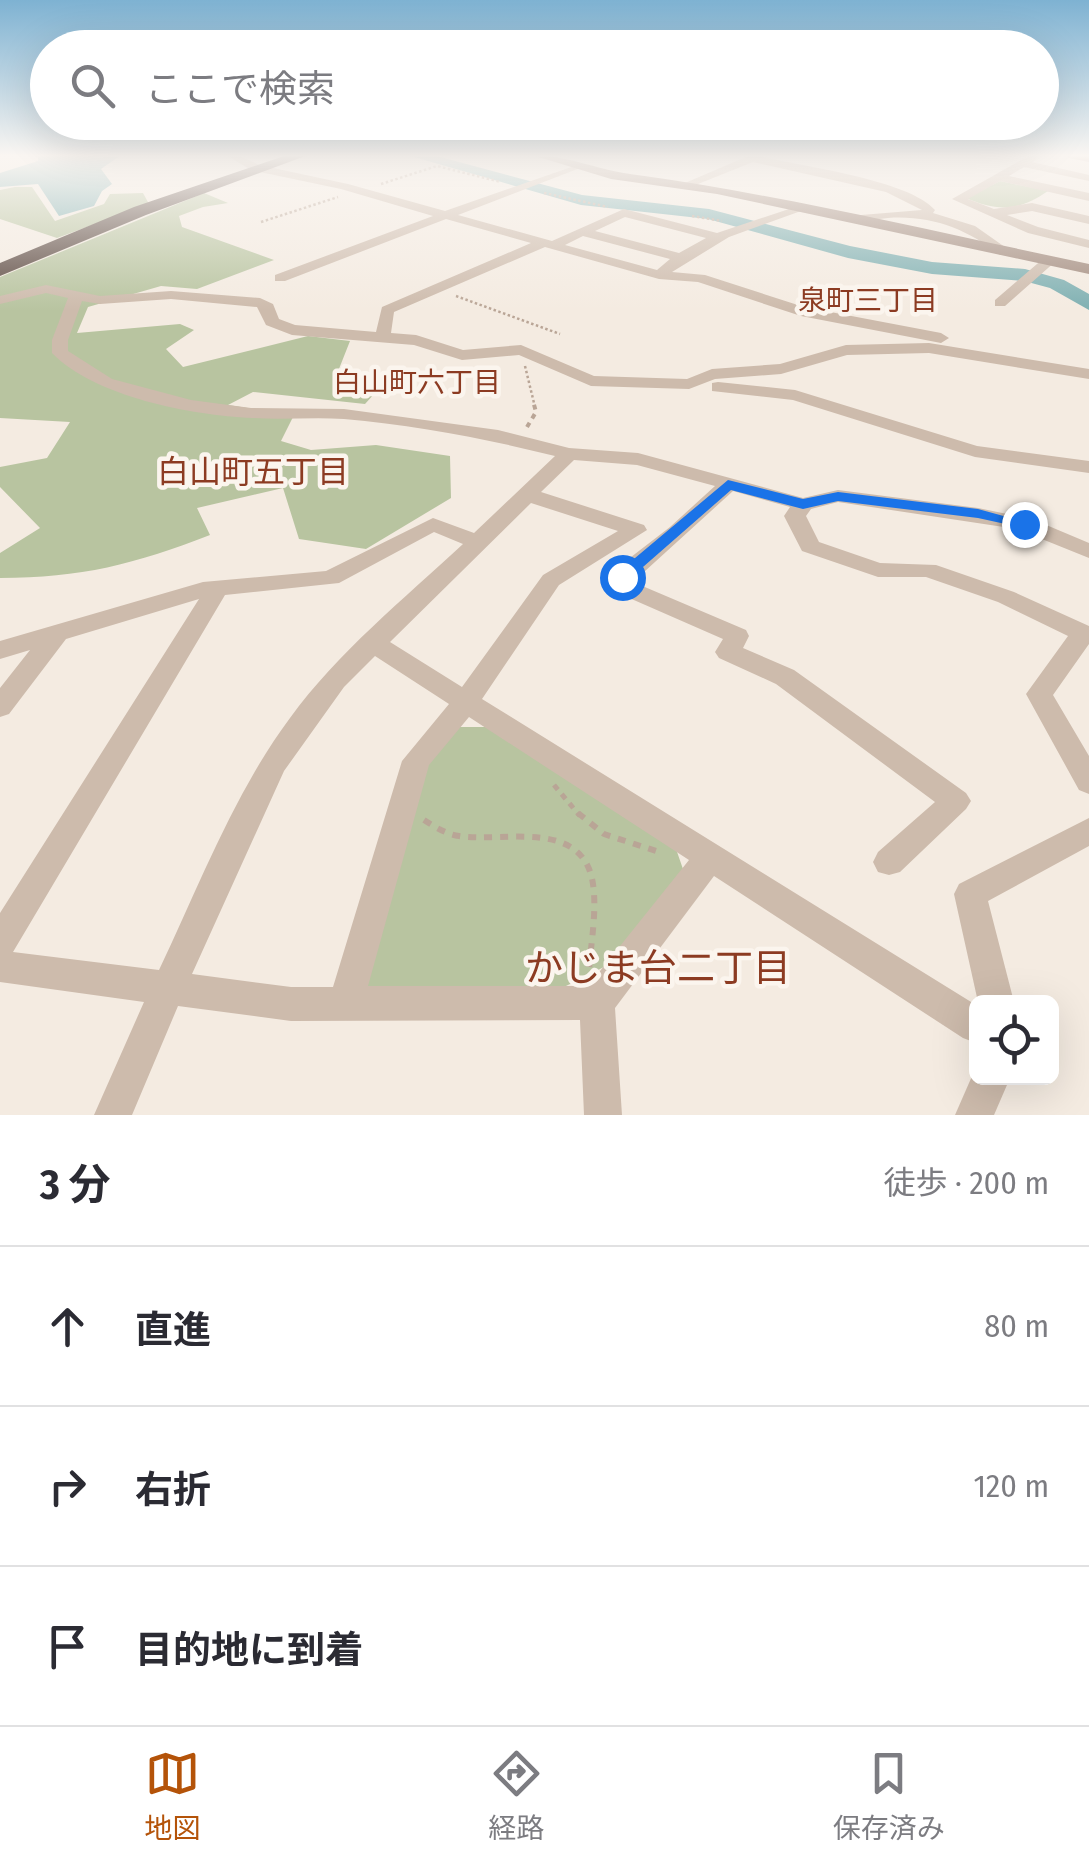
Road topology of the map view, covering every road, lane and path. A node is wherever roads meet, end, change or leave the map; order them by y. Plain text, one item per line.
1 (151, 207) edge
2 (418, 207) edge
3 (463, 207) edge
4 (793, 207) edge
5 (926, 207) edge
6 (980, 207) edge
7 (1026, 207) edge
8 (1036, 207) edge
9 (798, 208) junction
10 (927, 213) junction
11 (994, 213) junction
12 (444, 214) junction
13 (853, 219) junction
14 (1089, 220) edge
15 (583, 232) junction
16 (715, 236) junction
17 (550, 243) junction
18 (1089, 244) edge
19 (1006, 252) junction
20 (679, 256) junction
21 (1049, 261) junction
22 (1089, 269) edge
23 (0, 270) edge
24 (659, 274) junction
25 (280, 278) dead end
26 (439, 288) junction
27 (76, 298) junction
28 (0, 300) edge
29 (1000, 303) dead end
30 (560, 334) dead end
31 (383, 336) junction
32 (528, 353) junction
33 (1037, 368) junction
34 (1089, 374) edge
35 (690, 384) junction
36 (516, 441) junction
37 (569, 454) junction
38 (1089, 467) edge
39 (728, 485) junction
40 (528, 495) junction
41 (803, 504) junction
42 (478, 542) junction
43 (1089, 551) edge
44 (218, 587) junction
45 (57, 633) junction
46 (1086, 634) edge
47 (373, 643) junction
48 (0, 650) edge
49 (466, 702) junction
50 (0, 706) edge
51 (548, 780) dead end
52 (1089, 782) edge
53 (404, 797) junction
54 (1089, 831) edge
55 (668, 854) dead end
56 (711, 856) junction
57 (889, 862) dead end
58 (0, 943) edge
59 (0, 966) edge
60 (168, 988) junction
61 (994, 995) edge
62 (346, 1003) junction
63 (597, 1004) junction
64 (969, 1021) edge
65 (988, 1085) edge
66 (113, 1115) edge
67 (603, 1115) edge
68 (974, 1115) edge

1 - 23 highway
2 - 12 street
3 - 12 street
4 - 9 street
5 - 10 street
6 - 11 street
7 - 11 street
8 - 14 street
9 - 13 street
9 - 16 street
10 - 13 street
10 - 19 street
11 - 18 street
12 - 17 street
12 - 25 street
13 - 19 street
15 - 16 street
15 - 17 street
15 - 20 street
16 - 20 street
17 - 24 street
17 - 26 street
19 - 21 street
20 - 24 street
21 - 22 street
21 - 29 street
24 - 33 street
26 - 30 path
26 - 31 street
27 - 28 street
27 - 31 street
27 - 36 street
31 - 32 street
32 - 35 street
32 - 36 path
33 - 34 street
33 - 35 street
35 - 38 street
36 - 37 street
37 - 39 street
37 - 40 street
39 - 41 street
39 - 57 street
40 - 42 street
40 - 49 street
41 - 43 street
41 - 46 street
42 - 44 street
42 - 47 street
44 - 45 street
44 - 58 street
45 - 48 street
45 - 50 street
46 - 52 street
47 - 49 street
47 - 60 street
49 - 53 street
49 - 56 street
51 - 55 path
53 - 62 street
53 - 63 path
54 - 61 street
56 - 63 street
56 - 64 street
59 - 60 street
60 - 62 street
60 - 66 street
62 - 63 street
63 - 67 street
65 - 68 street

